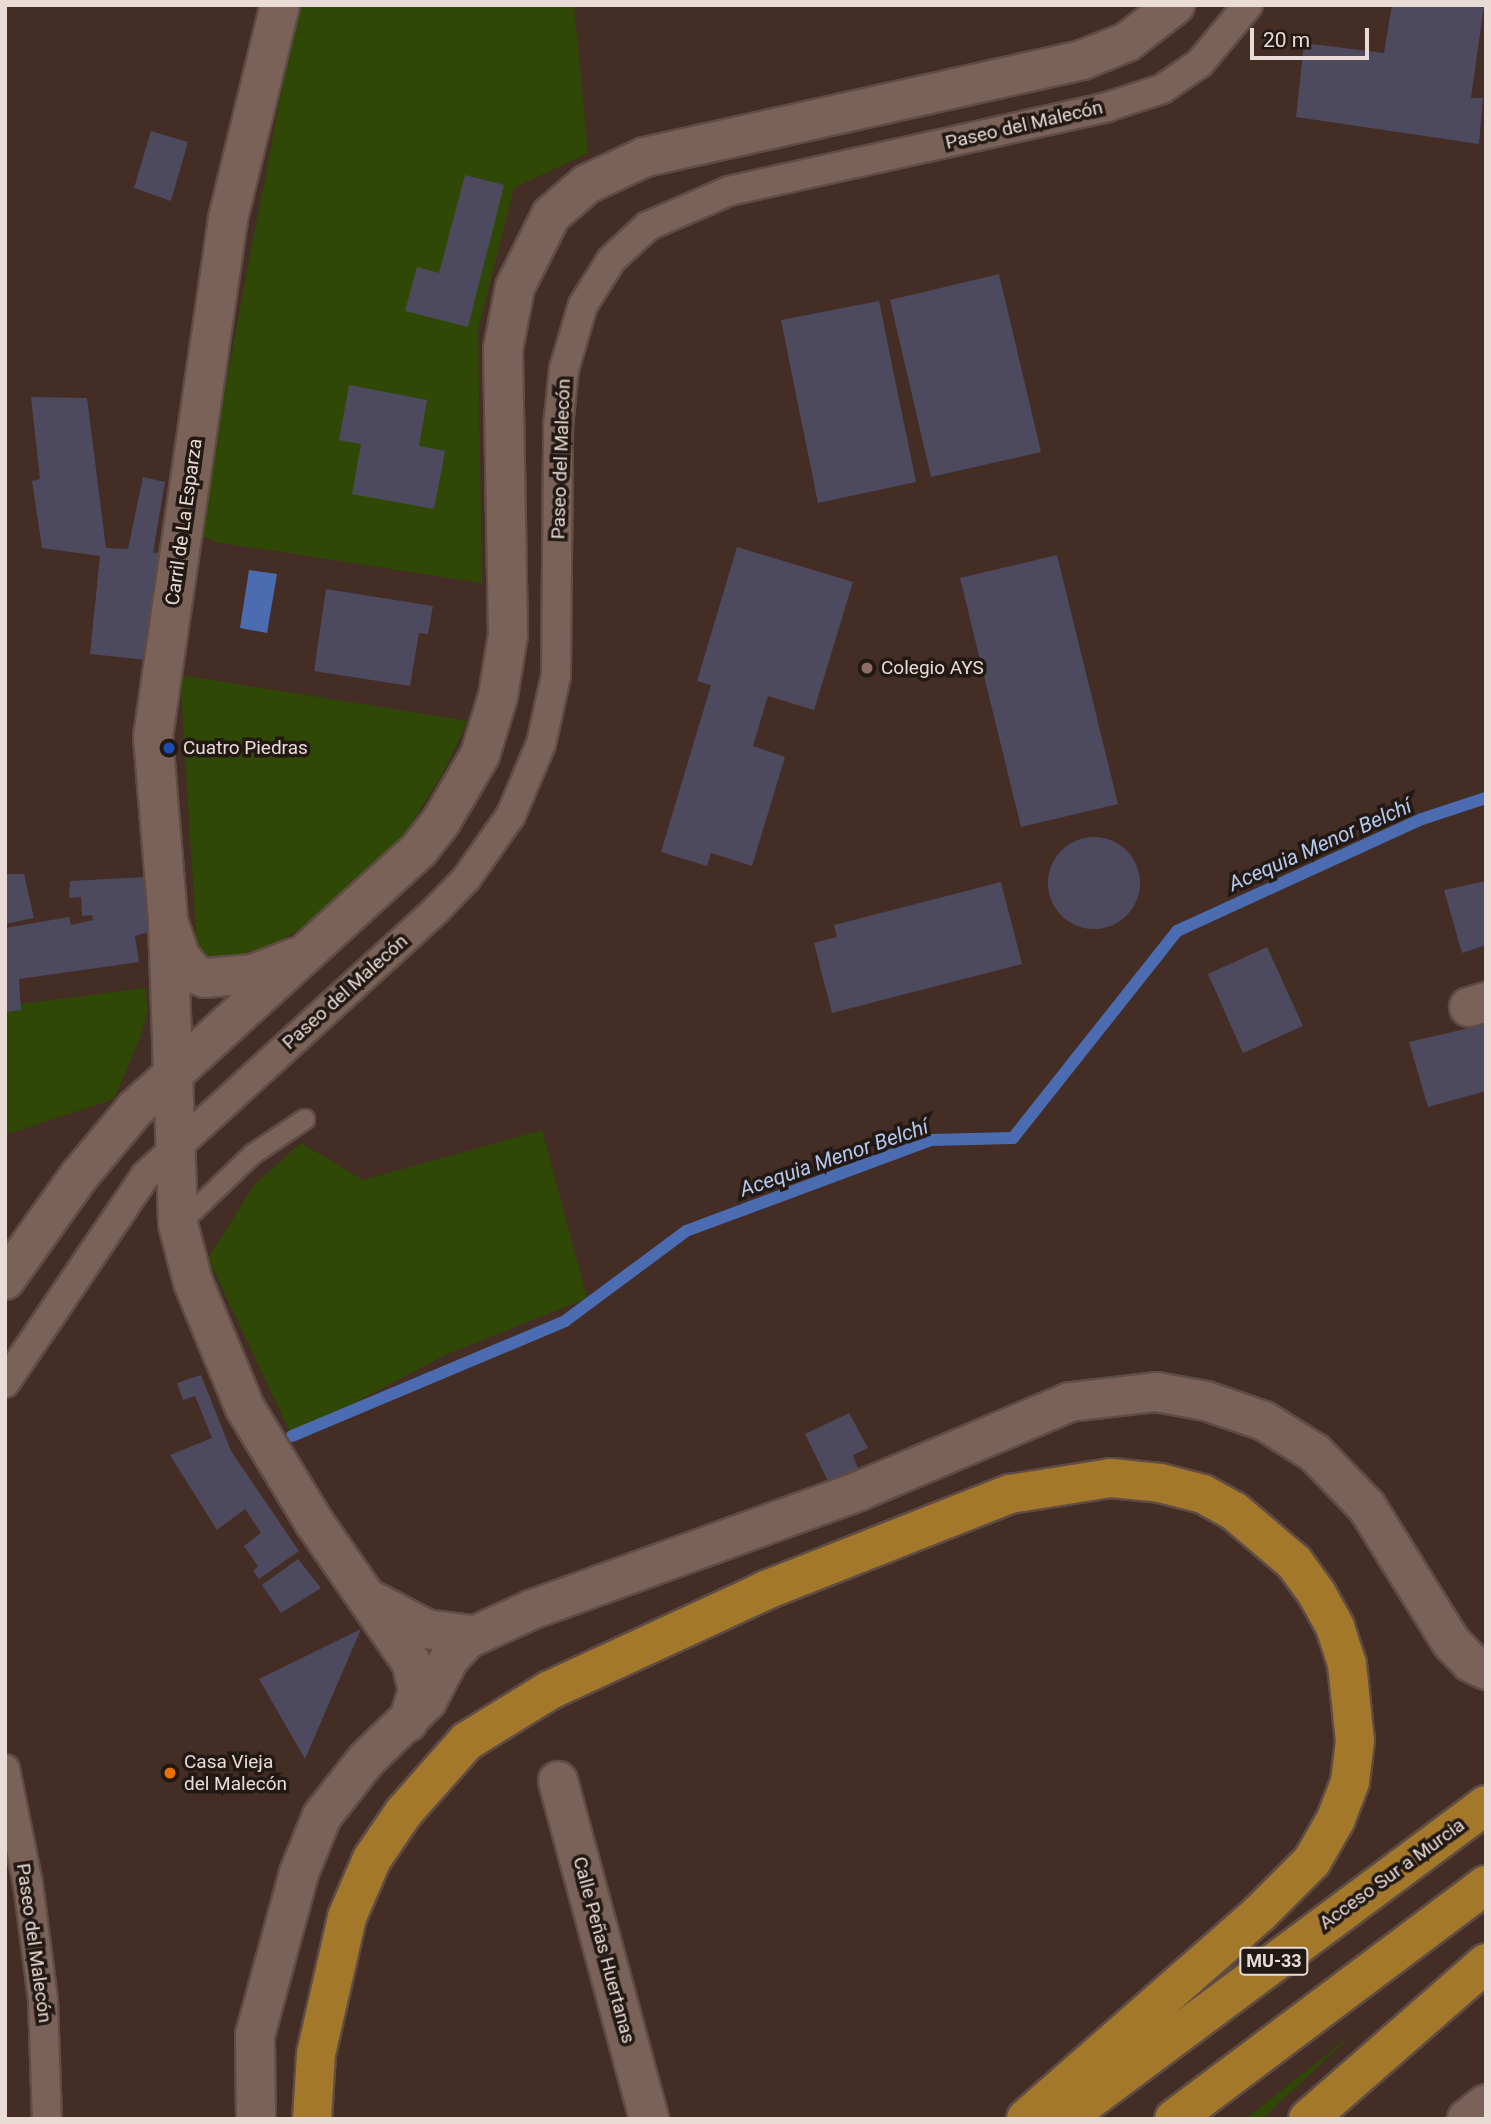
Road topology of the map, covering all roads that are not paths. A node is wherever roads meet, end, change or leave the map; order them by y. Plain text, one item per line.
1 (281, 5) edge
2 (1175, 5) edge
3 (1248, 5) edge
4 (168, 921) junction
5 (323, 941) junction
6 (174, 1057) junction
7 (304, 1119) dead end
8 (176, 1146) junction
9 (178, 1224) junction
10 (5, 1280) edge
11 (5, 1383) edge
12 (361, 1592) junction
13 (473, 1635) junction
14 (1486, 1670) edge
15 (408, 1722) junction
16 (5, 1769) edge
17 (558, 1781) dead end
18 (1486, 1805) edge
19 (1486, 1885) edge
20 (1486, 1963) edge
21 (1486, 2104) edge
22 (47, 2119) edge
23 (256, 2119) edge
24 (312, 2119) edge
25 (649, 2119) edge
26 (1026, 2119) edge
27 (1064, 2119) edge
28 (1174, 2119) edge
29 (1308, 2119) edge
30 (1467, 2119) edge

1 - 4 street, Carril de La Esparza
2 - 5 street
3 - 8 street, Paseo del Malecón
4 - 5 street
4 - 6 street, Carril de La Esparza
5 - 6 street
6 - 8 street, Carril de La Esparza
6 - 10 street
7 - 9 lane
8 - 9 street, Carril de La Esparza
8 - 11 street, Paseo del Malecón
9 - 12 street, Carril de La Esparza
12 - 13 street
12 - 15 street, Carril de La Esparza
13 - 14 street
13 - 15 street
15 - 23 street
16 - 22 street, Paseo del Malecón
17 - 25 street, Calle Peñas Huertanas
18 - 27 highway, Acceso Sur a Murcia / MU-33
19 - 28 highway
20 - 29 highway
21 - 30 street
24 - 26 highway

